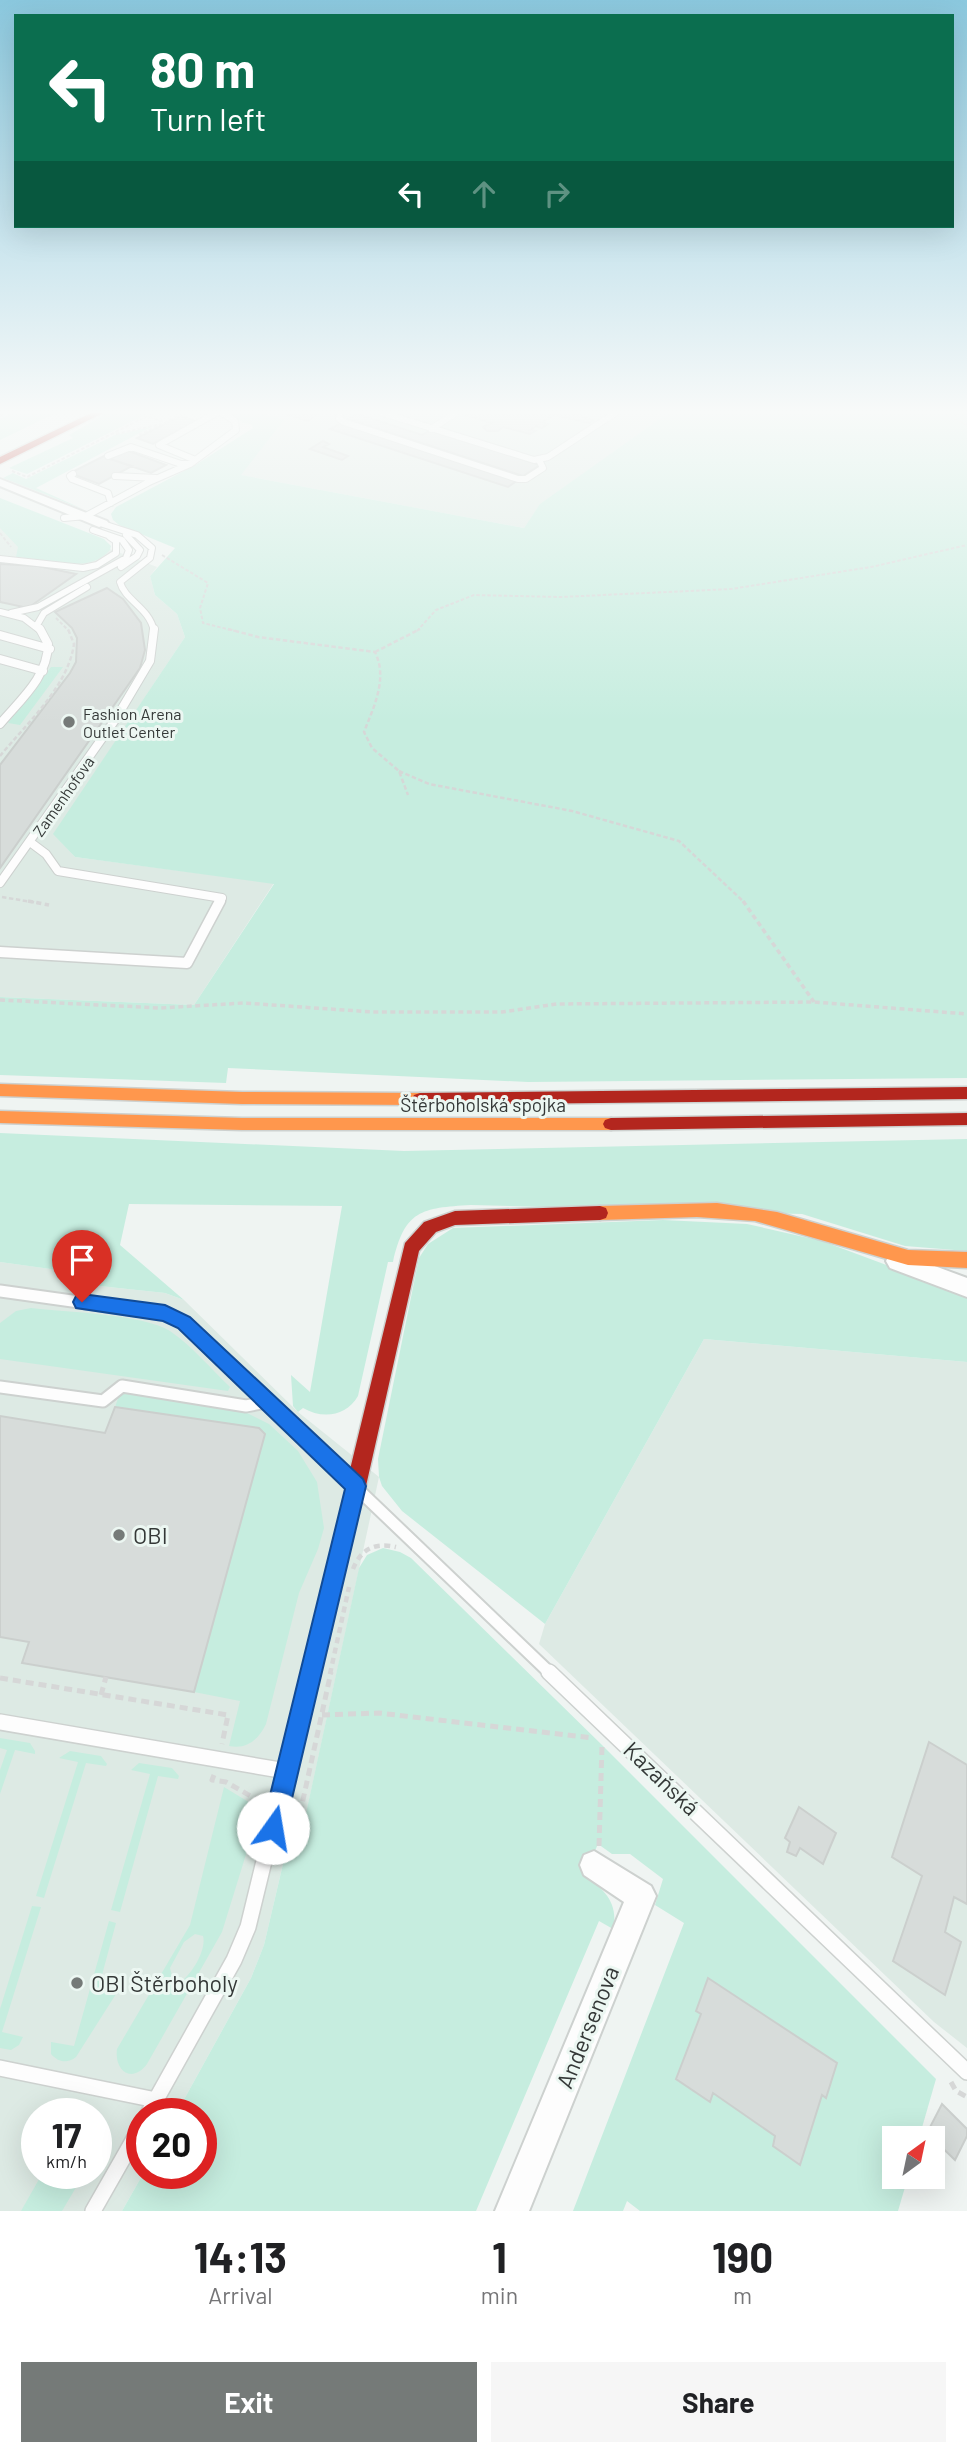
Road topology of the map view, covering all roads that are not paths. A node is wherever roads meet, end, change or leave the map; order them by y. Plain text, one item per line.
1 (59, 516) edge
2 (84, 516) edge
3 (86, 516) edge
4 (64, 518) junction
5 (98, 527) junction
6 (0, 559) edge
7 (0, 612) edge
8 (11, 613) junction
9 (37, 625) junction
10 (0, 635) edge
11 (50, 649) junction
12 (0, 659) edge
13 (43, 671) junction
14 (0, 724) edge
15 (30, 842) junction
16 (0, 883) edge
17 (0, 952) edge
18 (0, 1090) edge
19 (967, 1093) edge
20 (0, 1117) edge
21 (967, 1119) edge
22 (755, 1122) junction
23 (967, 1130) edge
24 (871, 1248) junction
25 (967, 1260) edge
26 (934, 1276) junction
27 (967, 1281) edge
28 (967, 1288) edge
29 (0, 1291) edge
30 (0, 1387) edge
31 (267, 1402) junction
32 (356, 1486) junction
33 (0, 1721) edge
34 (286, 1771) junction
35 (594, 1865) road end
36 (0, 2068) edge
37 (967, 2072) edge
38 (157, 2098) edge
39 (126, 2100) edge
40 (126, 2153) edge
41 (93, 2211) edge
42 (512, 2211) edge

1 - 4 street
2 - 4 lane
3 - 5 street
4 - 5 street
5 - 6 lane
5 - 8 lane
5 - 9 lane
5 - 15 lane, Zamenhofova
7 - 8 lane
8 - 9 lane
9 - 11 lane
10 - 11 lane
11 - 13 lane
12 - 13 lane
13 - 14 lane
15 - 16 lane, Zamenhofova
15 - 17 lane
18 - 19 main road, Štěrboholská spojka
20 - 22 main road, Štěrboholská spojka
21 - 22 main road, Štěrboholská spojka
22 - 23 main road
24 - 25 main road
24 - 26 street
24 - 32 main road
26 - 27 lane
26 - 28 street
29 - 31 lane, Kazaňská
30 - 31 lane
31 - 32 lane, Kazaňská
32 - 34 lane
32 - 37 lane, Kazaňská
33 - 34 lane
34 - 38 lane
35 - 42 street, Andersenova
36 - 39 lane
40 - 41 lane

